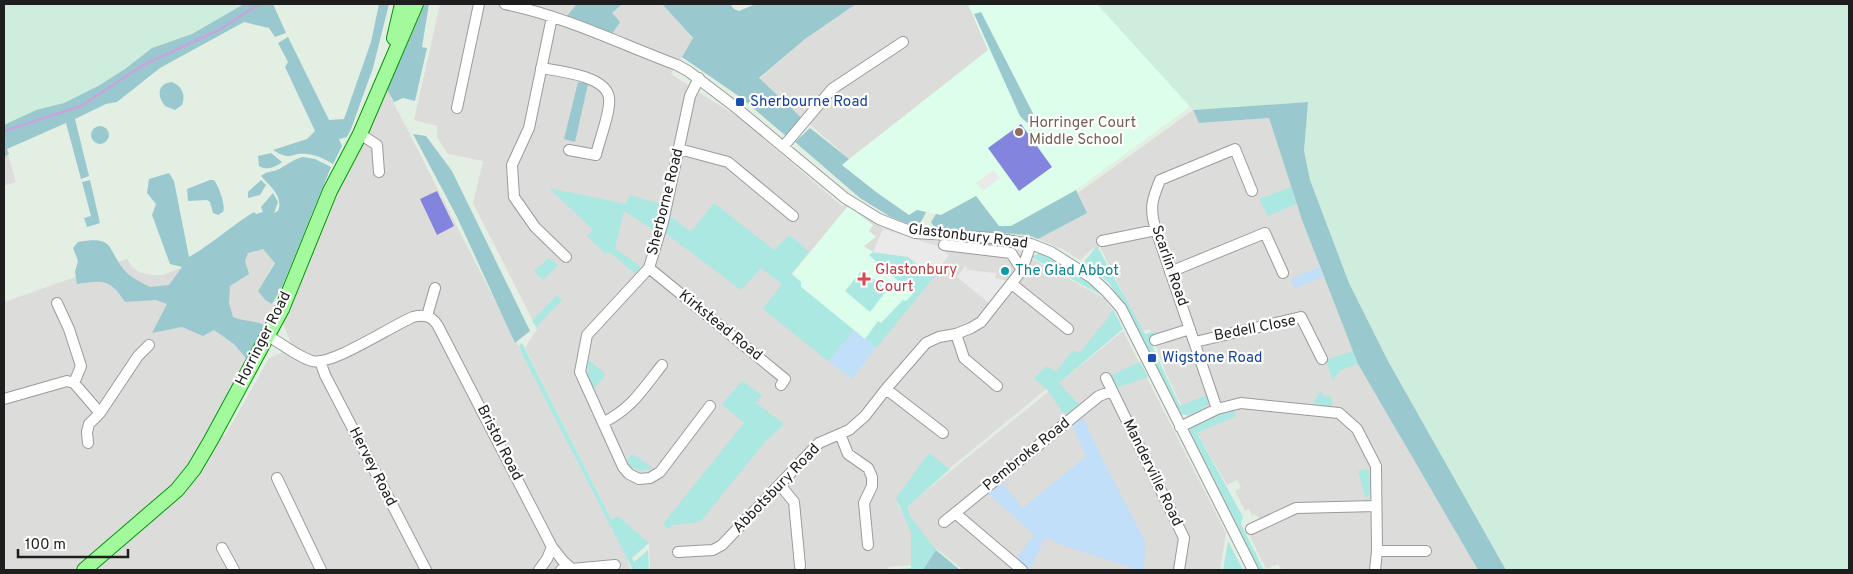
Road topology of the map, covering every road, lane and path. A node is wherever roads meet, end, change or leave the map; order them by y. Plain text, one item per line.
1 (402, 4) edge
2 (416, 4) edge
3 (479, 4) edge
4 (505, 4) edge
5 (524, 6) edge
6 (552, 17) junction
7 (904, 42) dead end
8 (388, 68) junction
9 (541, 68) junction
10 (699, 78) junction
11 (457, 108) dead end
12 (360, 134) junction
13 (783, 147) junction
14 (679, 149) junction
15 (569, 150) dead end
16 (379, 172) dead end
17 (1252, 191) dead end
18 (793, 216) dead end
19 (1156, 230) junction
20 (1102, 241) dead end
21 (1031, 244) junction
22 (944, 245) dead end
23 (566, 257) dead end
24 (649, 268) junction
25 (1022, 270) junction
26 (1170, 272) junction
27 (1283, 273) dead end
28 (1012, 284) junction
29 (435, 288) dead end
30 (57, 302) dead end
31 (427, 316) junction
32 (1068, 329) dead end
33 (1190, 329) junction
34 (956, 334) junction
35 (268, 336) junction
36 (1157, 337) dead end
37 (1195, 342) junction
38 (149, 345) dead end
39 (1322, 359) dead end
40 (320, 362) junction
41 (662, 365) dead end
42 (1106, 378) dead end
43 (74, 383) junction
44 (781, 385) dead end
45 (997, 386) dead end
46 (886, 389) junction
47 (1112, 391) junction
48 (4, 399) edge
49 (710, 406) dead end
50 (1217, 409) junction
51 (100, 413) junction
52 (604, 422) junction
53 (1180, 427) junction
54 (943, 433) dead end
55 (840, 434) junction
56 (88, 443) dead end
57 (277, 478) dead end
58 (780, 485) junction
59 (1376, 506) junction
60 (955, 513) junction
61 (944, 522) dead end
62 (1251, 529) dead end
63 (868, 545) dead end
64 (552, 546) junction
65 (222, 548) dead end
66 (1377, 551) junction
67 (1426, 551) dead end
68 (678, 552) dead end
69 (615, 565) dead end
70 (800, 566) dead end
71 (84, 570) edge
72 (234, 570) edge
73 (321, 570) edge
74 (426, 570) edge
75 (539, 570) edge
76 (567, 570) edge
77 (1022, 570) edge
78 (1179, 570) edge
79 (1253, 570) edge
80 (1375, 570) edge

1 - 8 main road, Horringer Road
2 - 8 main road, Horringer Road
3 - 11 street
4 - 5 street, Glastonbury Road
5 - 6 street, Glastonbury Road
6 - 9 street
6 - 10 street, Glastonbury Road
7 - 13 street
8 - 12 main road, Horringer Road
9 - 15 street
9 - 23 street
10 - 13 street, Glastonbury Road
10 - 14 street, Sherborne Road
12 - 16 street
12 - 35 main road, Horringer Road
13 - 21 street, Glastonbury Road
14 - 18 street
14 - 24 street, Sherborne Road
17 - 19 street, Scarlin Road
19 - 20 street
19 - 26 street, Scarlin Road
21 - 25 street, Abbotsbury Road
21 - 53 street, Glastonbury Road
22 - 25 street
24 - 44 street, Kirkstead Road
24 - 52 street, Sherborne Road
25 - 28 street, Abbotsbury Road
26 - 27 street
26 - 33 street, Scarlin Road
28 - 32 street
28 - 34 street, Abbotsbury Road
29 - 31 street
30 - 43 street
31 - 40 street
31 - 64 street, Bristol Road
33 - 36 street
33 - 37 street, Scarlin Road
34 - 45 street
34 - 46 street, Abbotsbury Road
35 - 40 street
35 - 71 main road, Horringer Road
37 - 39 street, Bedell Close
37 - 50 street, Scarlin Road
38 - 51 street
40 - 74 street, Hervey Road
41 - 52 street
42 - 47 street, Manderville Road
43 - 48 street
43 - 51 street
46 - 54 street
46 - 55 street, Abbotsbury Road
47 - 60 street, Pembroke Road
47 - 78 street, Manderville Road
49 - 52 street, Sherborne Road
50 - 53 street
50 - 59 street
51 - 56 street
53 - 79 street, Glastonbury Road
55 - 58 street, Abbotsbury Road
55 - 63 street
57 - 73 street
58 - 68 street, Abbotsbury Road
58 - 70 street
59 - 62 street
59 - 66 street
60 - 61 street, Pembroke Road
60 - 77 street
64 - 75 street
64 - 76 street, Bristol Road
65 - 72 street
66 - 67 street
66 - 80 street
69 - 76 street

